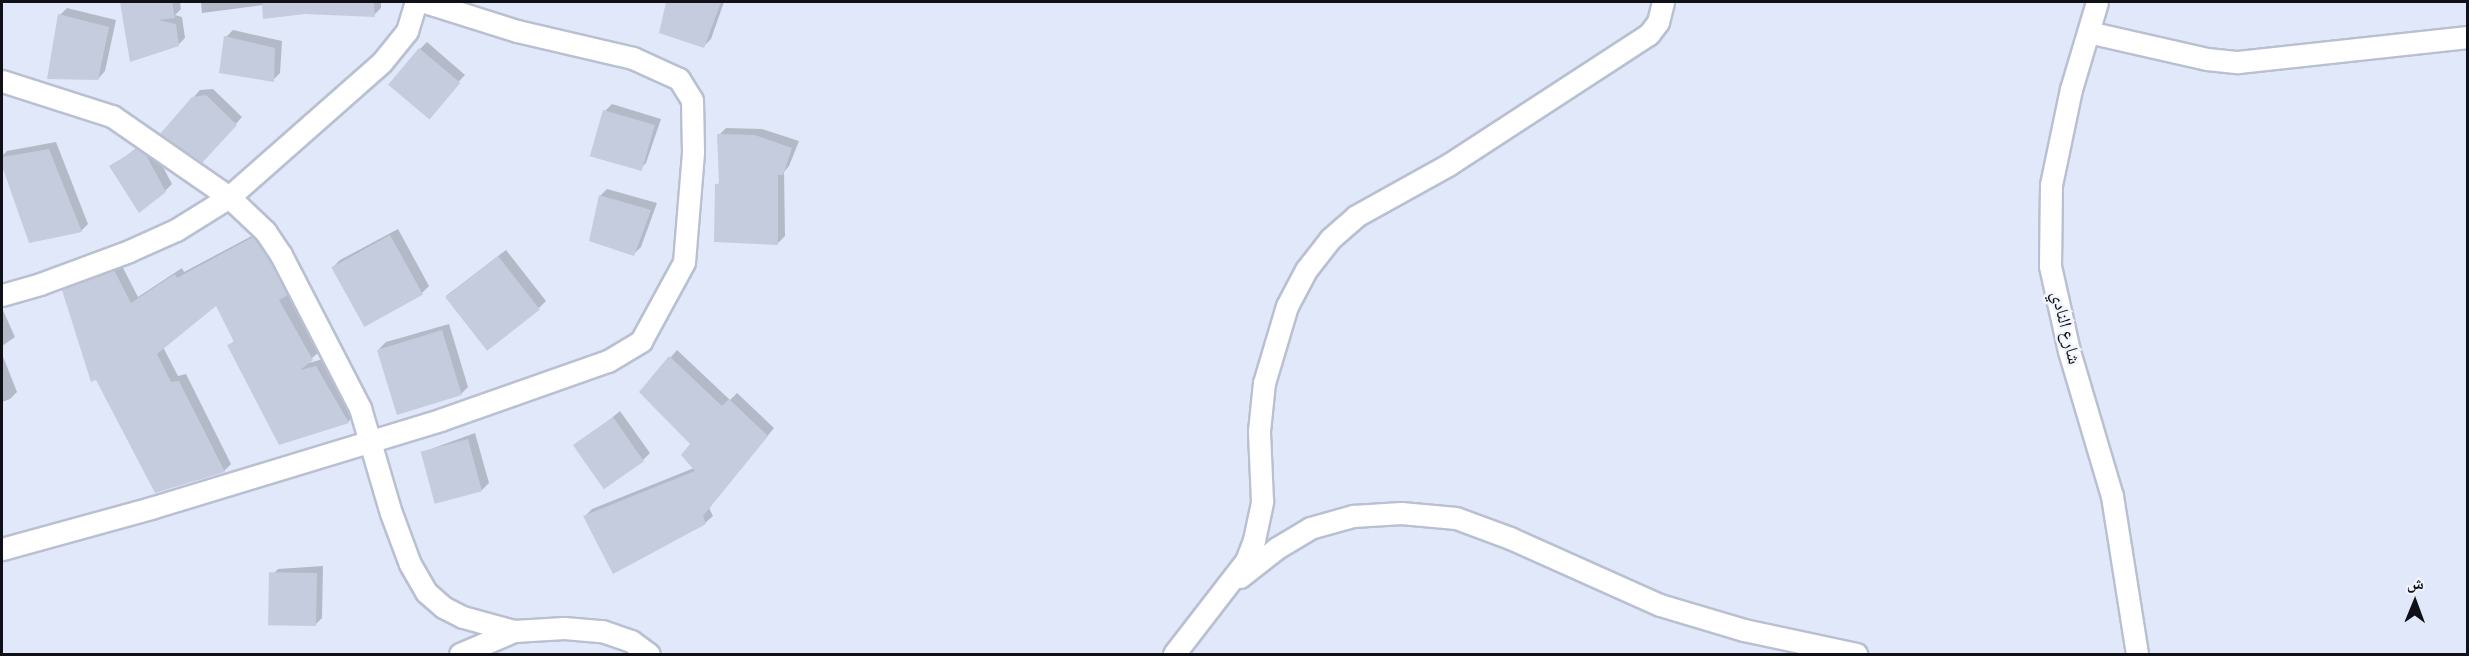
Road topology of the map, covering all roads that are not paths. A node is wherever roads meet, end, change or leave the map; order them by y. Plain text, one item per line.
1 (416, 2) edge
2 (425, 2) edge
3 (1663, 2) edge
4 (2097, 2) edge
5 (2088, 32) junction
6 (2468, 37) edge
7 (2, 81) edge
8 (229, 197) junction
9 (2, 295) edge
10 (372, 442) junction
11 (2, 549) edge
12 (1226, 589) junction
13 (514, 631) junction
14 (460, 654) edge
15 (649, 654) edge
16 (1174, 654) edge
17 (1856, 654) edge
18 (2137, 654) edge

1 - 8 street
2 - 10 street
3 - 12 street
4 - 5 street, شارع النادي
5 - 6 street
5 - 18 street, شارع النادي
7 - 8 street
8 - 9 street
8 - 10 street
10 - 11 street
10 - 13 street
12 - 16 street
12 - 17 street
13 - 14 street
13 - 15 street

